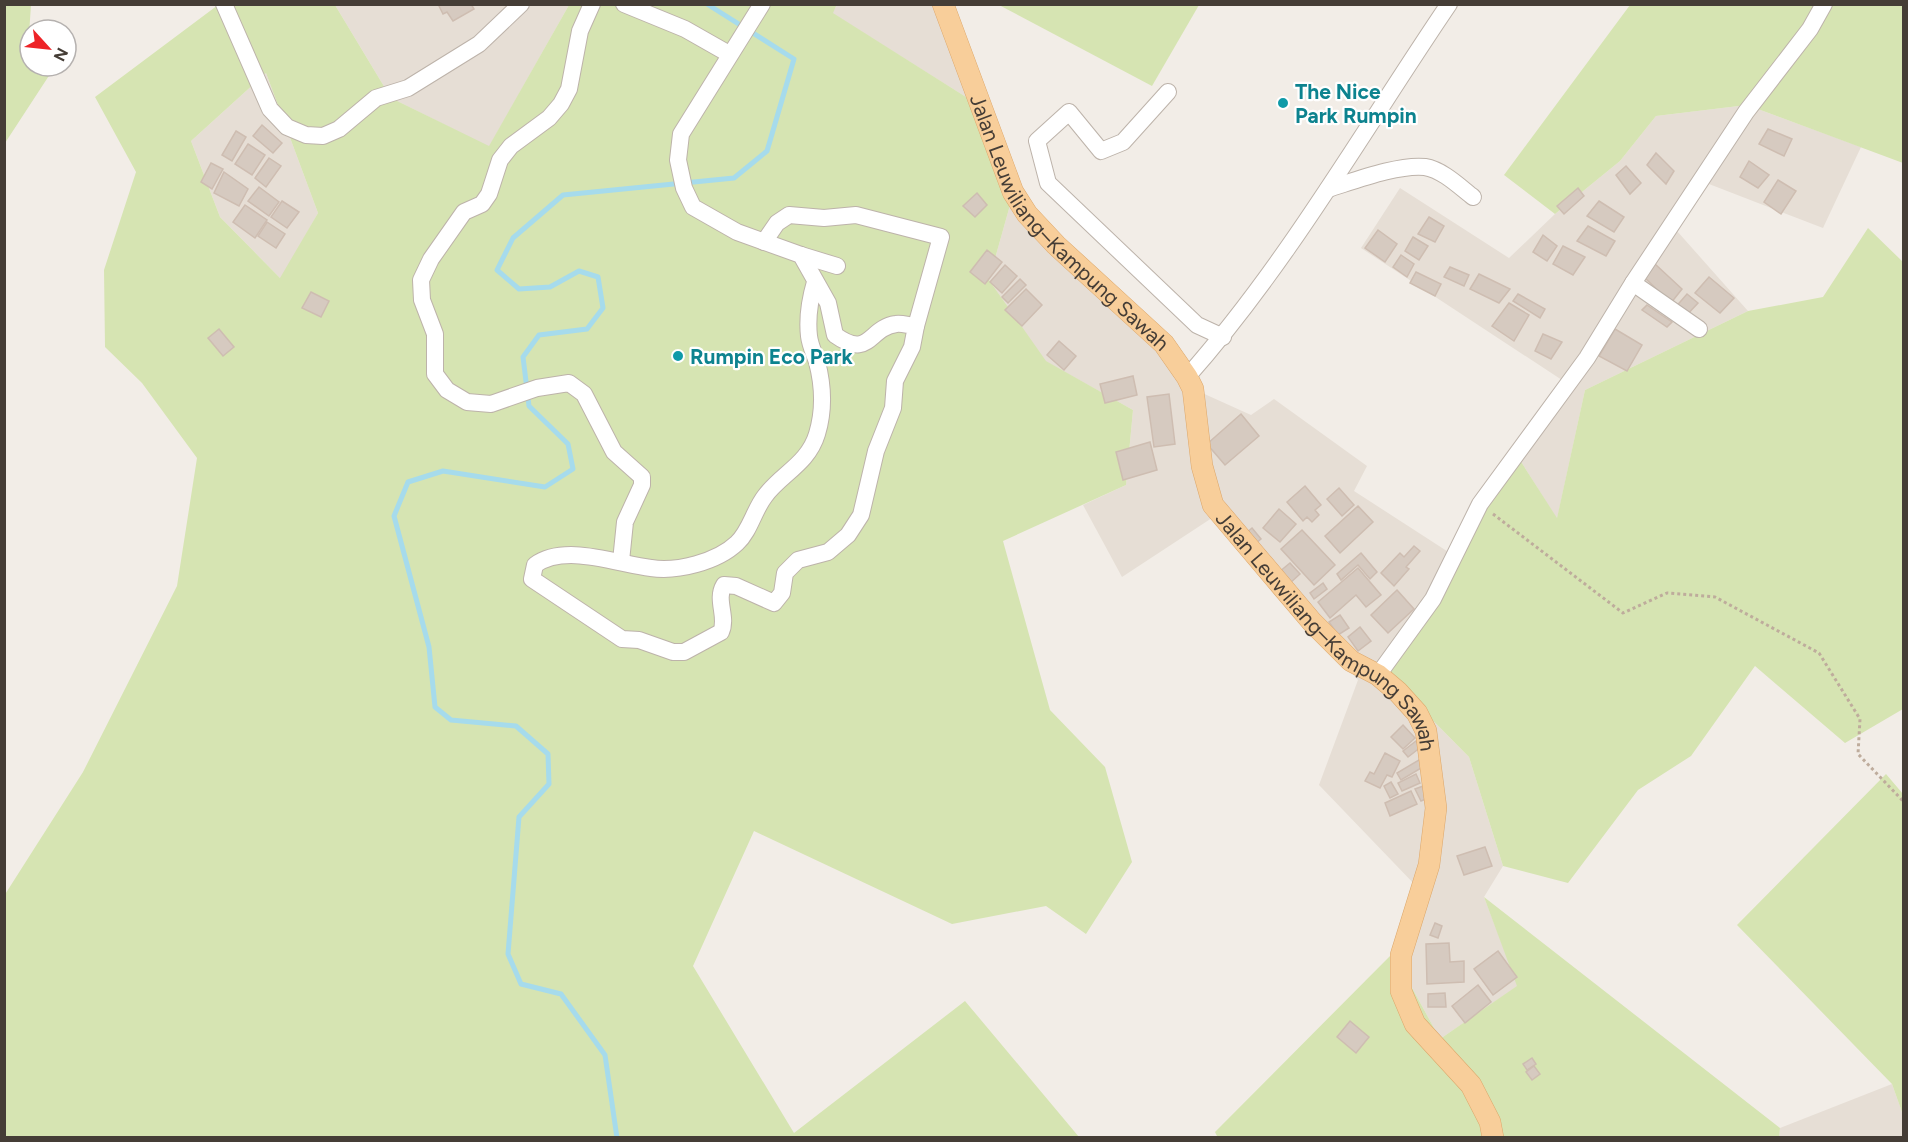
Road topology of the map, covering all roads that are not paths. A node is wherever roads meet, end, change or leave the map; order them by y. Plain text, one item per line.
1 (225, 4) edge
2 (521, 4) edge
3 (592, 4) edge
4 (624, 4) edge
5 (943, 4) edge
6 (1449, 4) edge
7 (1824, 4) edge
8 (760, 7) edge
9 (729, 54) junction
10 (1167, 92) dead end
11 (1328, 189) junction
12 (1473, 197) dead end
13 (764, 242) junction
14 (801, 255) junction
15 (837, 267) dead end
16 (814, 282) junction
17 (1633, 283) junction
18 (916, 326) junction
19 (1699, 329) dead end
20 (1223, 337) junction
21 (1187, 377) junction
22 (621, 561) junction
23 (1378, 675) junction
24 (1493, 1137) edge

1 - 2 street
3 - 22 street
4 - 9 street
5 - 21 main road, Jalan Leuwiliang–Kampung Sawah
6 - 11 street
7 - 17 street
8 - 9 street
9 - 13 street
10 - 20 street
11 - 12 street
11 - 20 street
13 - 14 street
13 - 18 street
14 - 15 street
14 - 16 street
16 - 18 street
16 - 22 street
17 - 19 street
17 - 23 street
18 - 22 street
20 - 21 street
21 - 23 main road, Jalan Leuwiliang–Kampung Sawah
23 - 24 main road, Jalan Leuwiliang–Kampung Sawah

